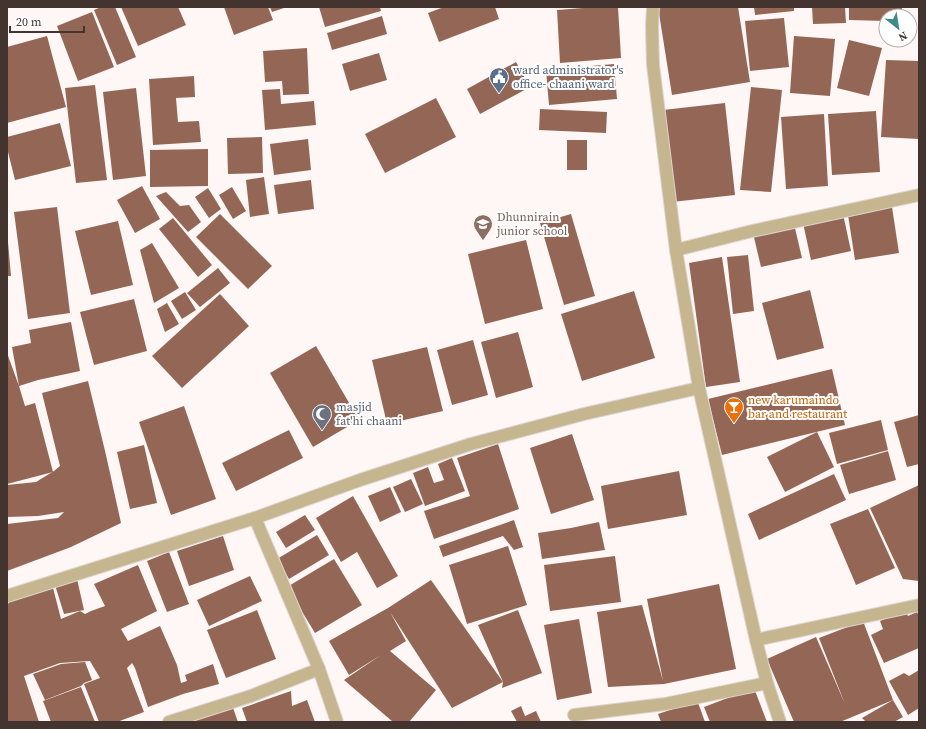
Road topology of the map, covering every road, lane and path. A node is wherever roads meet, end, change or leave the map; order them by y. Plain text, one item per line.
1 (652, 7) edge
2 (919, 195) edge
3 (676, 250) junction
4 (699, 388) junction
5 (255, 518) junction
6 (7, 596) edge
7 (919, 605) edge
8 (756, 640) junction
9 (319, 670) junction
10 (767, 683) junction
11 (574, 715) dead end
12 (170, 722) edge
13 (337, 722) edge
14 (780, 722) edge

1 - 3 street
2 - 3 street
3 - 4 street
4 - 5 street
4 - 8 street
5 - 6 street
5 - 9 street
7 - 8 street
8 - 10 street
9 - 12 street
9 - 13 street
10 - 11 street
10 - 14 street

